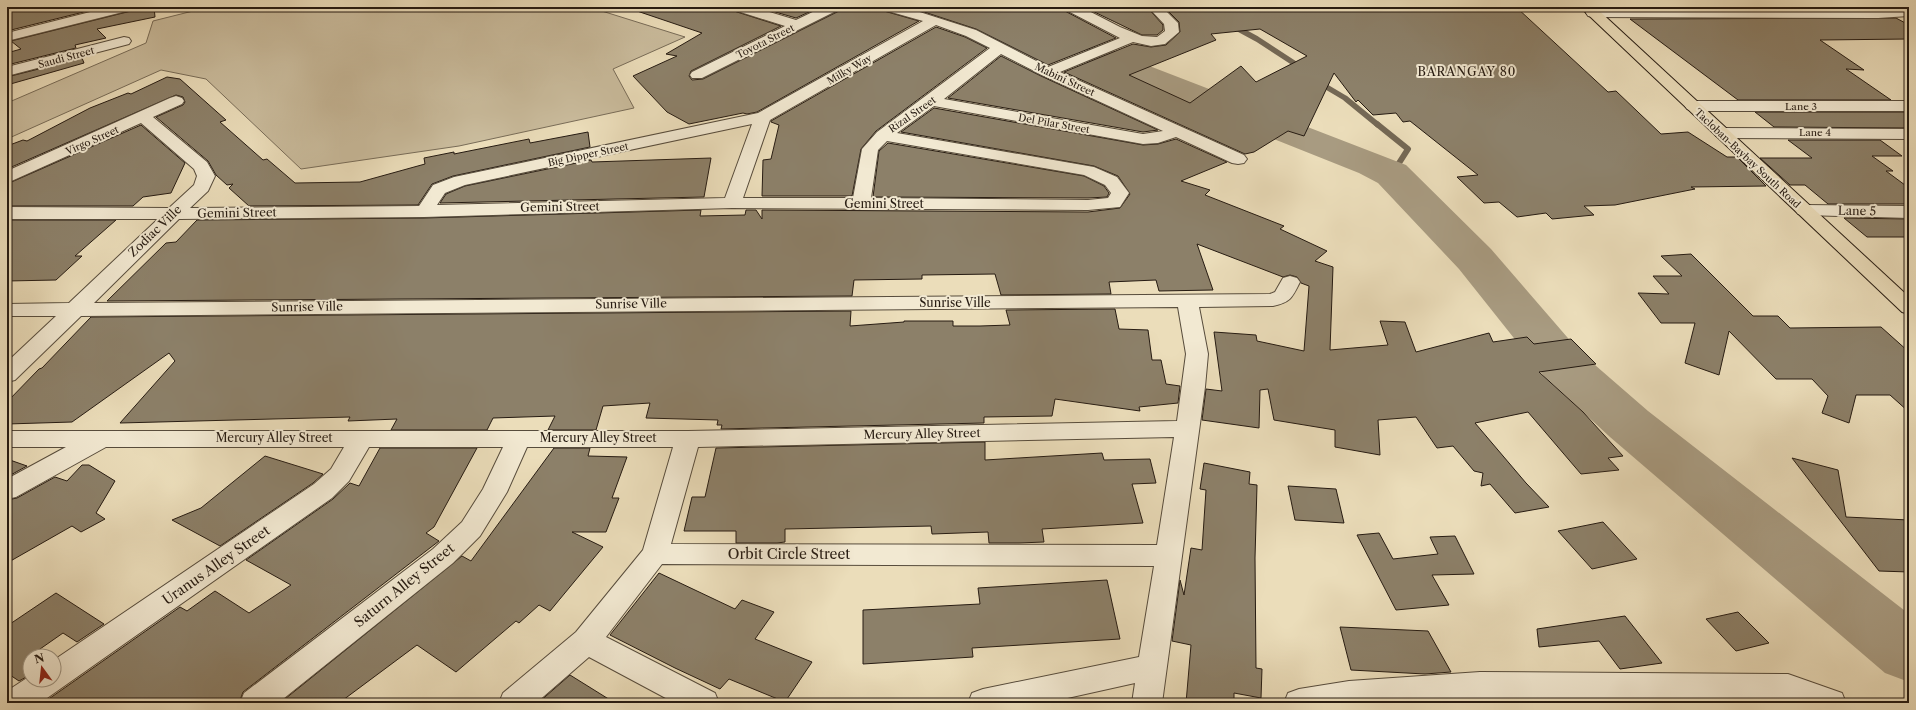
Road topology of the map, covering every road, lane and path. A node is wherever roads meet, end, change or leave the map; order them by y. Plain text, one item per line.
1 (126, 7) edge
2 (739, 7) edge
3 (833, 7) edge
4 (889, 7) edge
5 (1071, 7) edge
6 (1155, 7) edge
7 (1590, 10) edge
8 (1909, 12) edge
9 (935, 20) junction
10 (797, 25) junction
11 (7, 37) edge
12 (1132, 38) junction
13 (124, 41) dead end
14 (1000, 48) junction
15 (7, 72) edge
16 (1047, 72) junction
17 (697, 76) dead end
18 (176, 101) dead end
19 (931, 101) junction
20 (1693, 106) junction
21 (1909, 106) edge
22 (143, 117) junction
23 (763, 117) junction
24 (1177, 131) junction
25 (1722, 133) junction
26 (1909, 134) edge
27 (883, 135) junction
28 (1238, 159) dead end
29 (7, 178) edge
30 (732, 203) junction
31 (861, 203) junction
32 (1804, 210) junction
33 (424, 211) junction
34 (1909, 212) edge
35 (7, 213) edge
36 (172, 214) junction
37 (1290, 282) dead end
38 (1188, 302) junction
39 (1909, 308) edge
40 (7, 310) edge
41 (73, 310) junction
42 (7, 375) edge
43 (1189, 429) junction
44 (7, 438) edge
45 (103, 438) junction
46 (362, 438) junction
47 (519, 438) junction
48 (688, 439) junction
49 (7, 490) edge
50 (655, 554) junction
51 (1168, 556) junction
52 (586, 641) junction
53 (1151, 667) junction
54 (62, 670) edge
55 (37, 688) edge
56 (15, 703) edge
57 (255, 703) edge
58 (514, 703) edge
59 (704, 703) edge
60 (983, 703) edge
61 (1147, 703) edge
62 (1299, 703) edge
63 (1831, 703) edge

1 - 11 street
2 - 10 street
3 - 10 street, Toyota Street
4 - 9 street, Mabini Street
5 - 12 street
6 - 12 street
7 - 8 street
7 - 20 main road, Tacloban-Baybay South Road
9 - 14 street, Mabini Street
9 - 23 street, Milky Way
10 - 17 street, Toyota Street
12 - 16 street
13 - 15 street, Saudi Street
14 - 16 street, Mabini Street
14 - 19 street, Rizal Street
16 - 24 street, Mabini Street
18 - 22 street, Virgo Street
19 - 24 street, Del Pilar Street
19 - 27 street, Rizal Street
20 - 21 street, Lane 3
20 - 25 main road, Tacloban-Baybay South Road
22 - 29 street, Virgo Street
22 - 36 street, Zodiac Ville
23 - 30 street
23 - 33 street, Big Dipper Street
24 - 28 street, Mabini Street
25 - 26 street, Lane 4
25 - 32 main road, Tacloban-Baybay South Road
27 - 31 street, Rizal Street
27 - 31 street, Gemini Street
30 - 31 street, Gemini Street
30 - 33 street, Gemini Street
32 - 34 street, Lane 5
32 - 39 main road, Tacloban-Baybay South Road
33 - 36 street, Gemini Street
35 - 36 street, Gemini Street
36 - 41 street, Zodiac Ville
37 - 38 street, Sunrise Ville
38 - 41 street, Sunrise Ville
38 - 43 street
40 - 41 street
41 - 42 street, Zodiac Ville
43 - 48 street, Mercury Alley Street
43 - 51 street
44 - 45 street, Mercury Alley Street
45 - 46 street, Mercury Alley Street
45 - 49 street
46 - 47 street, Mercury Alley Street
46 - 54 street, Uranus Alley Street
47 - 48 street, Mercury Alley Street
47 - 57 street, Saturn Alley Street
48 - 50 street
50 - 51 street, Orbit Circle Street
50 - 52 street
51 - 53 street
52 - 58 street
52 - 59 street
53 - 60 street
53 - 61 street
55 - 56 street
62 - 63 street

